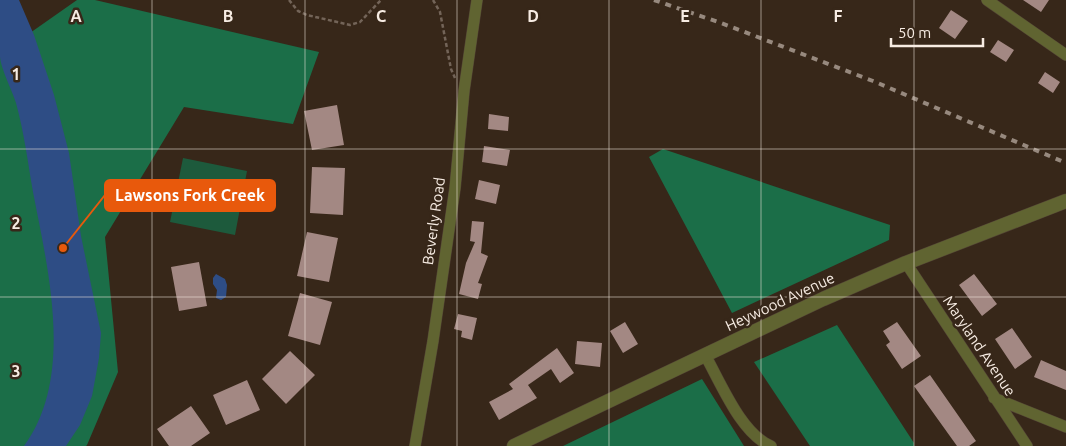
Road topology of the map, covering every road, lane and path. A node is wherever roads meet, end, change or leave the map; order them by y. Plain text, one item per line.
1 (289, 0) edge
2 (381, 0) edge
3 (433, 0) edge
4 (477, 0) edge
5 (987, 0) edge
6 (1066, 55) edge
7 (464, 91) junction
8 (1066, 201) edge
9 (906, 263) junction
10 (705, 355) junction
11 (994, 398) junction
12 (1066, 427) edge
13 (415, 446) edge
14 (514, 446) edge
15 (771, 446) edge
16 (1027, 446) edge

1 - 2 path
3 - 7 path
4 - 7 street, Beverly Road
5 - 6 street
7 - 13 street, Beverly Road
8 - 9 street, Heywood Avenue
9 - 10 street, Heywood Avenue
9 - 11 street, Maryland Avenue
10 - 14 street, Heywood Avenue
10 - 15 street
11 - 12 street
11 - 16 street, Maryland Avenue

